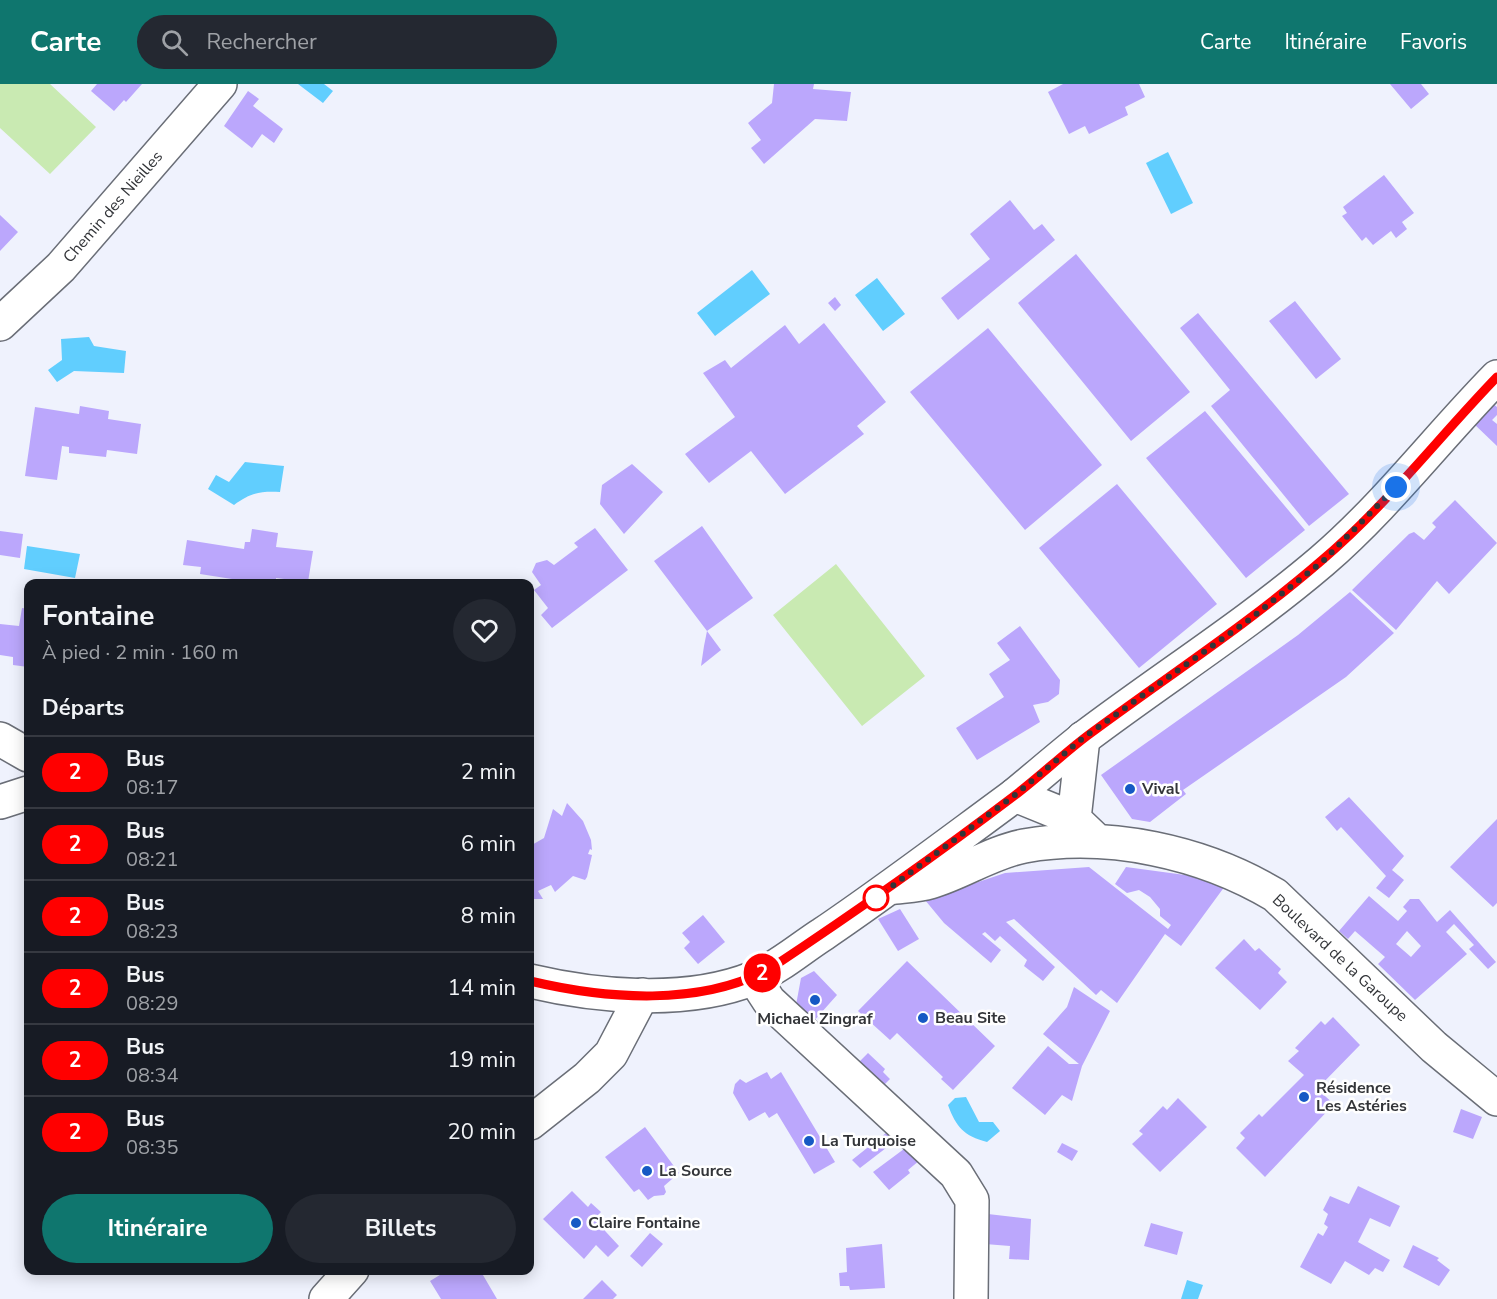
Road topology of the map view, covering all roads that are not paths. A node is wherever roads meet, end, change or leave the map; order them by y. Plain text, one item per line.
1 (220, 84) edge
2 (0, 324) edge
3 (1497, 377) edge
4 (1083, 738) junction
5 (0, 739) edge
6 (24, 753) edge
7 (24, 794) edge
8 (0, 802) edge
9 (1004, 803) junction
10 (1084, 829) junction
11 (1022, 846) junction
12 (889, 888) junction
13 (754, 978) junction
14 (534, 982) edge
15 (642, 995) junction
16 (1497, 1098) edge
17 (534, 1120) edge
18 (348, 1275) edge
19 (326, 1299) edge
20 (971, 1299) edge

1 - 2 street, Chemin des Nieilles
3 - 4 street
4 - 9 street
4 - 10 street
5 - 6 street
7 - 8 street
9 - 10 street
9 - 11 street
9 - 12 street
10 - 11 street, Boulevard de la Garoupe
10 - 16 street, Boulevard de la Garoupe
11 - 12 street, Boulevard de la Garoupe
12 - 13 street
13 - 15 street
13 - 20 street
14 - 15 street
15 - 17 street
18 - 19 street

